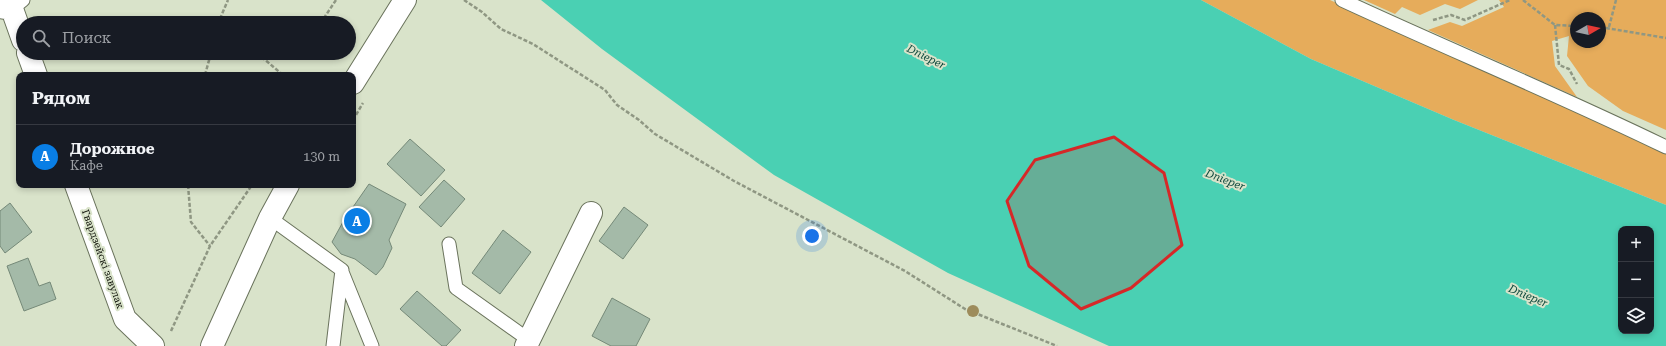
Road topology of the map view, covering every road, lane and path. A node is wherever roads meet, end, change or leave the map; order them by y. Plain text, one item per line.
1 (228, 0) edge
2 (336, 0) edge
3 (405, 0) edge
4 (464, 0) edge
5 (1342, 0) edge
6 (1510, 0) edge
7 (1523, 0) edge
8 (1616, 0) edge
9 (12, 5) edge
10 (222, 16) edge
11 (325, 16) edge
12 (16, 18) edge
13 (1432, 20) dead end
14 (1554, 25) junction
15 (1570, 26) edge
16 (1609, 27) joint
17 (1666, 38) edge
18 (31, 60) edge
19 (209, 60) edge
20 (265, 60) edge
21 (35, 72) edge
22 (206, 72) edge
23 (279, 72) edge
24 (356, 79) edge
25 (1578, 87) dead end
26 (1666, 147) edge
27 (77, 188) edge
28 (188, 188) edge
29 (250, 188) edge
30 (286, 188) edge
31 (591, 213) dead end
32 (270, 218) junction
33 (449, 244) dead end
34 (210, 246) junction
35 (342, 270) junction
36 (170, 333) dead end
37 (532, 344) edge
38 (153, 346) edge
39 (212, 346) edge
40 (333, 346) edge
41 (372, 346) edge
42 (1056, 346) edge

1 - 10 path
2 - 11 path
3 - 24 street
4 - 42 path
5 - 26 lane
6 - 13 path
7 - 14 path
8 - 16 path
9 - 12 street
14 - 15 path
14 - 25 path
16 - 17 path
18 - 21 street
19 - 22 path
20 - 23 path
27 - 38 street, Гвардзейскі завулак
28 - 34 path
29 - 34 path
30 - 32 street
31 - 37 street
32 - 35 lane
32 - 39 street
33 - 37 lane
34 - 36 path
35 - 40 lane
35 - 41 lane

